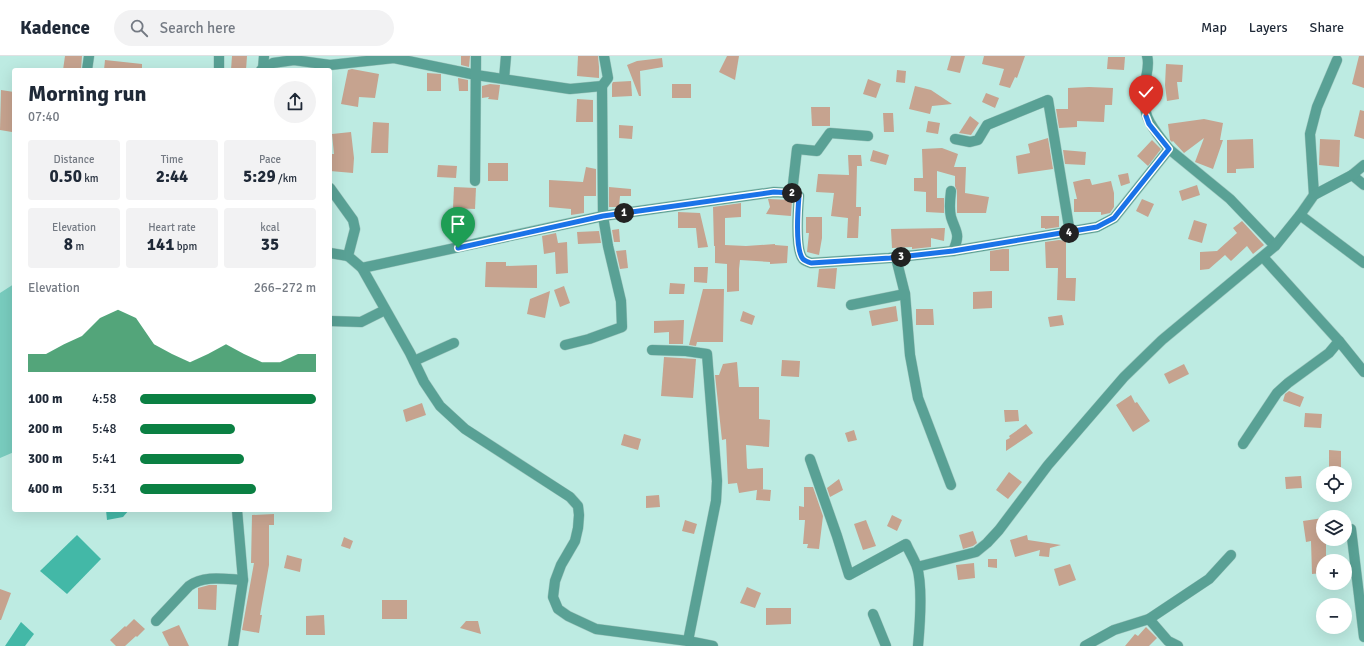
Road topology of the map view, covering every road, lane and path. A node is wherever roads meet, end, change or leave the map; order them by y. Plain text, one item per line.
1 (89, 56) edge
2 (219, 56) edge
3 (264, 56) edge
4 (476, 56) edge
5 (506, 56) edge
6 (604, 56) edge
7 (1147, 56) edge
8 (1337, 60) dead end
9 (87, 68) edge
10 (220, 68) edge
11 (262, 68) edge
12 (264, 68) edge
13 (330, 68) edge
14 (476, 75) junction
15 (504, 79) junction
16 (602, 86) junction
17 (868, 136) dead end
18 (955, 139) dead end
19 (1169, 149) junction
20 (1364, 165) edge
21 (1352, 175) junction
22 (475, 181) dead end
23 (1364, 186) edge
24 (332, 191) edge
25 (951, 191) dead end
26 (792, 193) junction
27 (1314, 195) junction
28 (1300, 215) junction
29 (603, 216) junction
30 (1070, 233) junction
31 (1275, 246) junction
32 (953, 251) junction
33 (332, 253) edge
34 (348, 256) junction
35 (1263, 257) junction
36 (896, 258) junction
37 (1364, 263) edge
38 (362, 268) junction
39 (905, 294) junction
40 (852, 305) dead end
41 (385, 310) junction
42 (332, 321) edge
43 (1339, 341) junction
44 (454, 343) dead end
45 (565, 345) dead end
46 (652, 350) dead end
47 (414, 361) junction
48 (1364, 372) edge
49 (1243, 444) dead end
50 (810, 459) dead end
51 (951, 485) dead end
52 (237, 512) edge
53 (1352, 537) edge
54 (1231, 555) dead end
55 (917, 567) junction
56 (243, 580) junction
57 (873, 614) dead end
58 (1149, 619) junction
59 (156, 621) dead end
60 (1364, 637) edge
61 (688, 641) junction
62 (233, 646) edge
63 (713, 646) edge
64 (886, 646) edge
65 (918, 646) edge
66 (1085, 646) edge
67 (1178, 646) edge

1 - 9 street
2 - 10 street
3 - 11 street
4 - 14 street
5 - 15 street
6 - 16 street
7 - 19 street
8 - 27 street
12 - 13 street
13 - 14 street
14 - 15 street
14 - 22 street
15 - 16 street
16 - 29 street
17 - 26 street
18 - 30 street
19 - 30 street
19 - 31 street
20 - 21 street
21 - 23 street
21 - 27 street
24 - 34 street
25 - 32 street
26 - 29 street
26 - 36 street
27 - 28 street
28 - 31 street
28 - 37 street
29 - 38 street
29 - 45 street
30 - 32 street
31 - 35 street
32 - 36 street
33 - 34 street
34 - 38 street
35 - 43 street
35 - 55 street
36 - 39 street
38 - 41 street
39 - 40 street
39 - 51 street
41 - 42 street
41 - 47 street
43 - 48 street
43 - 49 street
44 - 47 street
46 - 61 street
47 - 61 street
50 - 55 street
52 - 56 street
53 - 60 street
54 - 58 street
55 - 65 street
56 - 59 street
56 - 62 street
57 - 64 street
58 - 66 street
58 - 67 street
61 - 63 street

